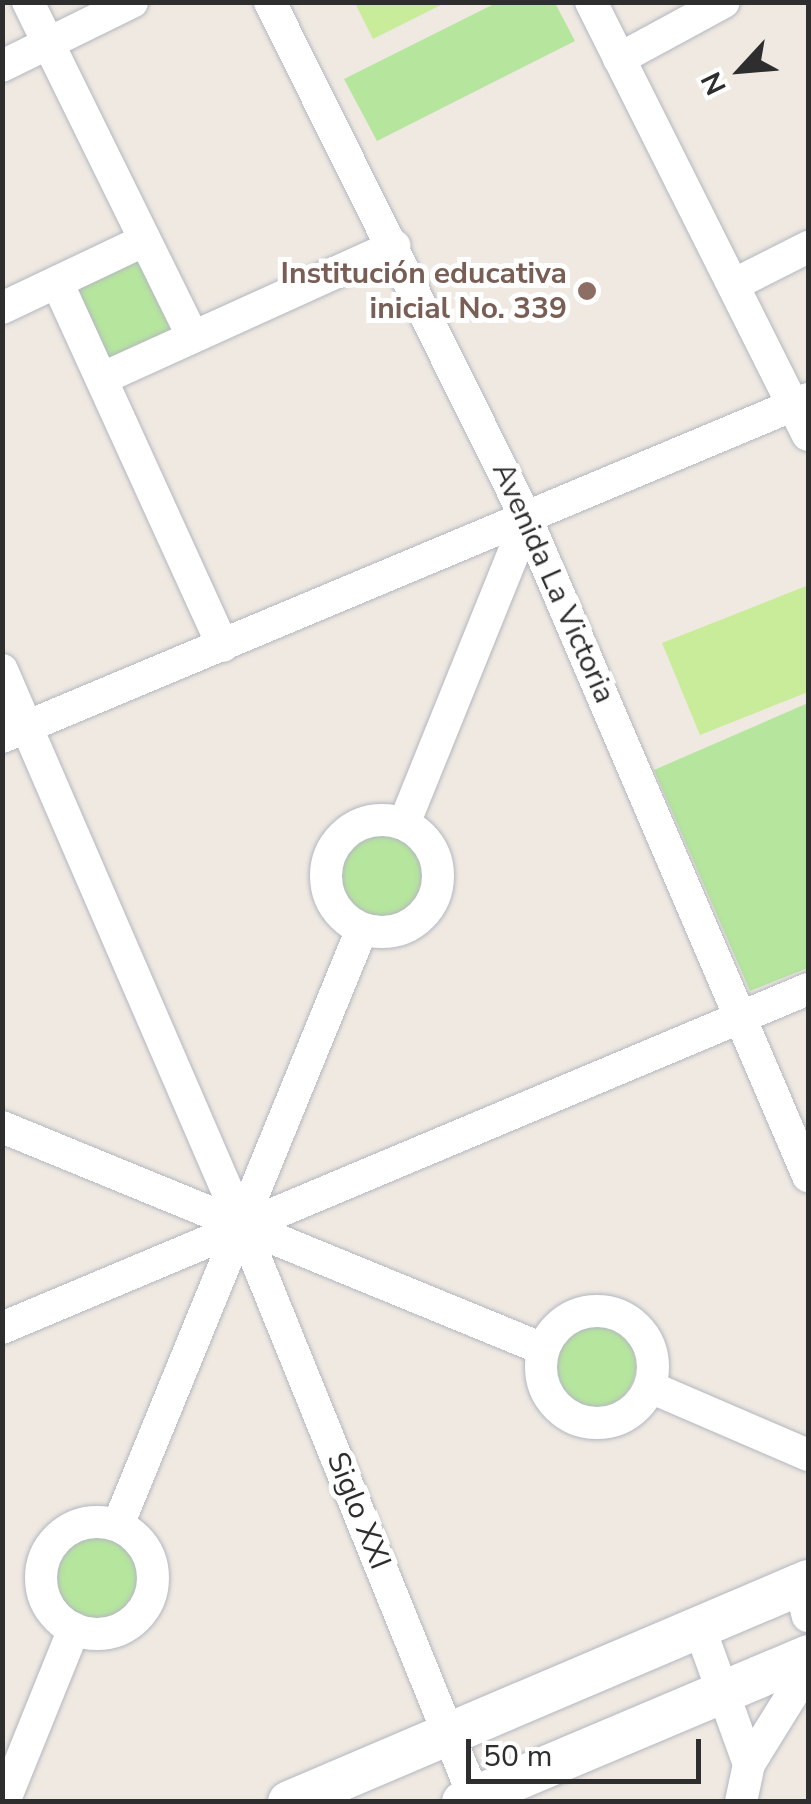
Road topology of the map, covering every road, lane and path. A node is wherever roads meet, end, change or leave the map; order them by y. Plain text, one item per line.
1 (28, 2) edge
2 (132, 2) edge
3 (270, 2) edge
4 (591, 2) edge
5 (724, 2) edge
6 (48, 44) junction
7 (619, 60) junction
8 (2, 66) edge
9 (145, 240) junction
10 (394, 246) junction
11 (808, 247) edge
12 (56, 282) junction
13 (736, 284) junction
14 (2, 308) edge
15 (194, 337) junction
16 (103, 378) junction
17 (802, 401) edge
18 (808, 435) edge
19 (527, 520) junction
20 (224, 646) junction
21 (2, 670) edge
22 (16, 731) edge
23 (404, 824) junction
24 (362, 929) junction
25 (808, 989) edge
26 (742, 1016) junction
27 (2, 1127) edge
28 (808, 1176) edge
29 (242, 1225) junction
30 (2, 1328) edge
31 (544, 1349) junction
32 (650, 1387) junction
33 (808, 1455) edge
34 (118, 1525) junction
35 (806, 1594) edge
36 (700, 1628) junction
37 (74, 1629) junction
38 (808, 1656) edge
39 (808, 1668) edge
40 (722, 1693) junction
41 (448, 1734) junction
42 (749, 1764) junction
43 (468, 1799) edge
44 (4, 1802) edge
45 (289, 1802) edge
46 (741, 1802) edge

1 - 6 street
2 - 6 street
3 - 10 street, Avenida La Victoria
4 - 7 street
5 - 7 street
6 - 8 street
6 - 9 street
7 - 13 street
9 - 12 street
9 - 15 street
10 - 15 street
10 - 19 street, Avenida La Victoria
11 - 13 street
12 - 14 street
12 - 16 street
13 - 17 street
15 - 16 street
16 - 20 street
17 - 18 street
17 - 19 street
19 - 20 street
19 - 23 street
19 - 26 street, Avenida La Victoria
20 - 22 street
21 - 22 street, Siglo XXI
22 - 29 street, Siglo XXI
23 - 24 street
23 - 24 street
24 - 29 street
25 - 26 street
26 - 28 street, Avenida La Victoria
26 - 29 street
27 - 29 street
29 - 30 street
29 - 31 street
29 - 34 street
29 - 41 street, Siglo XXI
31 - 32 street
31 - 32 street
32 - 33 street
34 - 37 street
34 - 37 street
35 - 36 street
36 - 40 street
36 - 41 street
37 - 44 street
38 - 40 street
39 - 42 street
40 - 42 street
40 - 43 street
41 - 43 street, Siglo XXI
41 - 45 street
42 - 46 street

